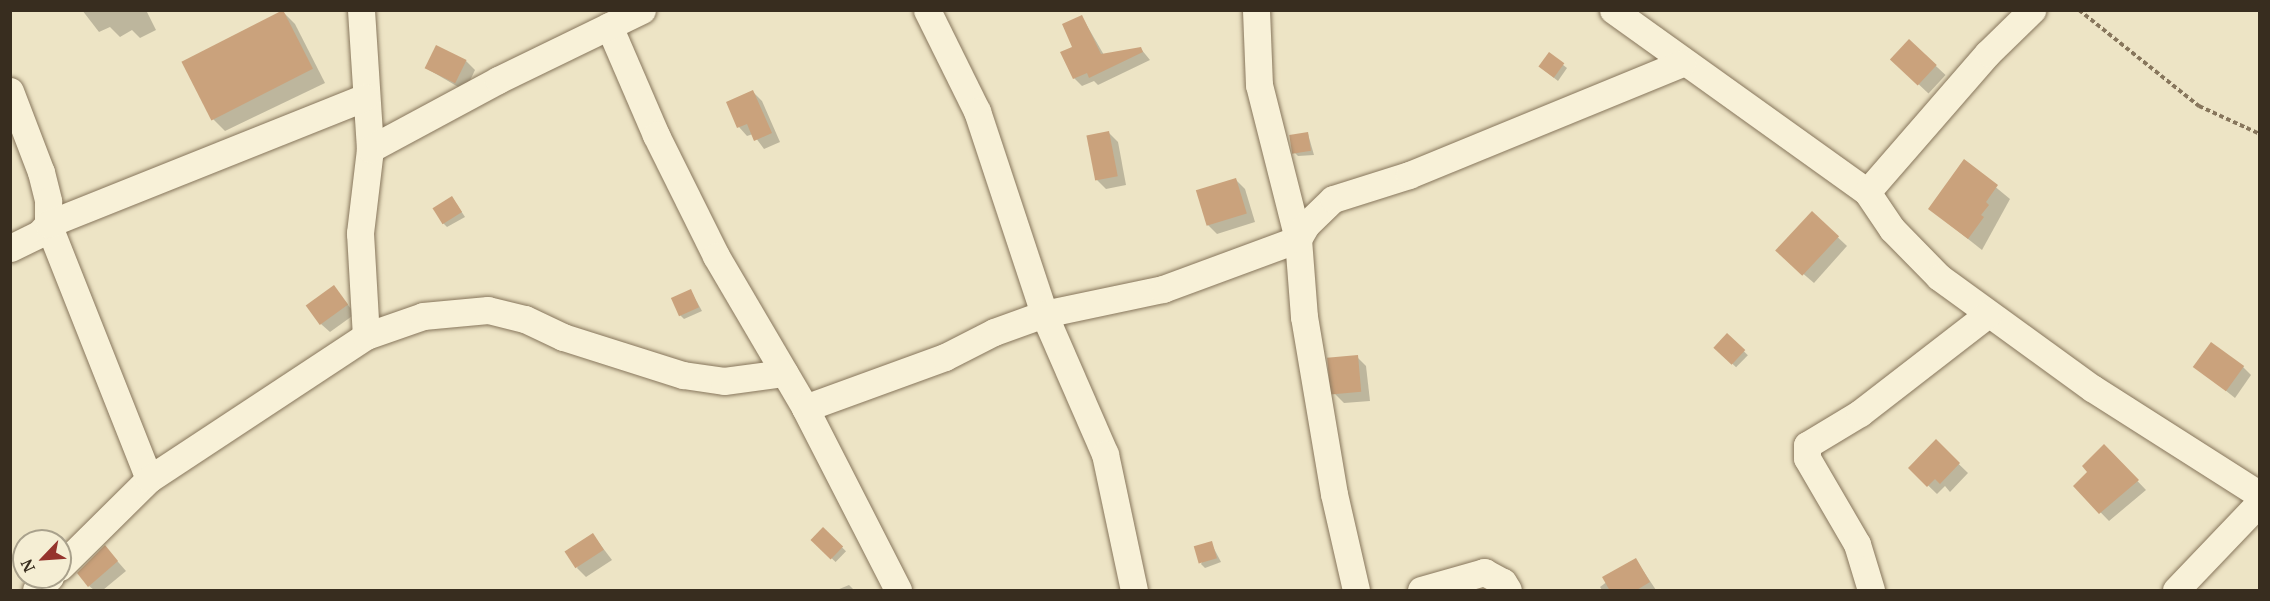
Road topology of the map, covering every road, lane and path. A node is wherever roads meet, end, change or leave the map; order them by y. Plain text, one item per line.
1 (361, 10) edge
2 (642, 10) edge
3 (927, 10) edge
4 (1256, 10) edge
5 (1613, 10) edge
6 (2032, 10) edge
7 (2079, 10) edge
8 (609, 26) junction
9 (1683, 63) junction
10 (10, 91) edge
11 (365, 97) junction
12 (2259, 134) edge
13 (370, 149) junction
14 (1867, 192) junction
15 (48, 224) junction
16 (1298, 239) junction
17 (10, 248) edge
18 (1044, 314) junction
19 (1988, 314) junction
20 (366, 336) junction
21 (784, 373) junction
22 (805, 408) junction
23 (149, 479) junction
24 (2259, 495) edge
25 (2259, 502) edge
26 (72, 555) edge
27 (898, 591) edge
28 (1134, 591) edge
29 (1356, 591) edge
30 (1421, 591) edge
31 (1508, 591) edge
32 (1871, 591) edge
33 (2176, 591) edge

1 - 11 street
2 - 8 street
3 - 18 street
4 - 16 street
5 - 9 street
6 - 14 street
7 - 12 path
8 - 13 street
8 - 21 street
9 - 14 street
9 - 16 street
10 - 15 street
11 - 13 street
11 - 15 street
13 - 20 street
14 - 19 street
15 - 17 street
15 - 23 street
16 - 18 street
16 - 29 street
18 - 22 street
18 - 28 street
19 - 24 street
19 - 32 street
20 - 21 street
20 - 23 street
21 - 22 street
22 - 27 street
23 - 26 street
25 - 33 street
30 - 31 street

